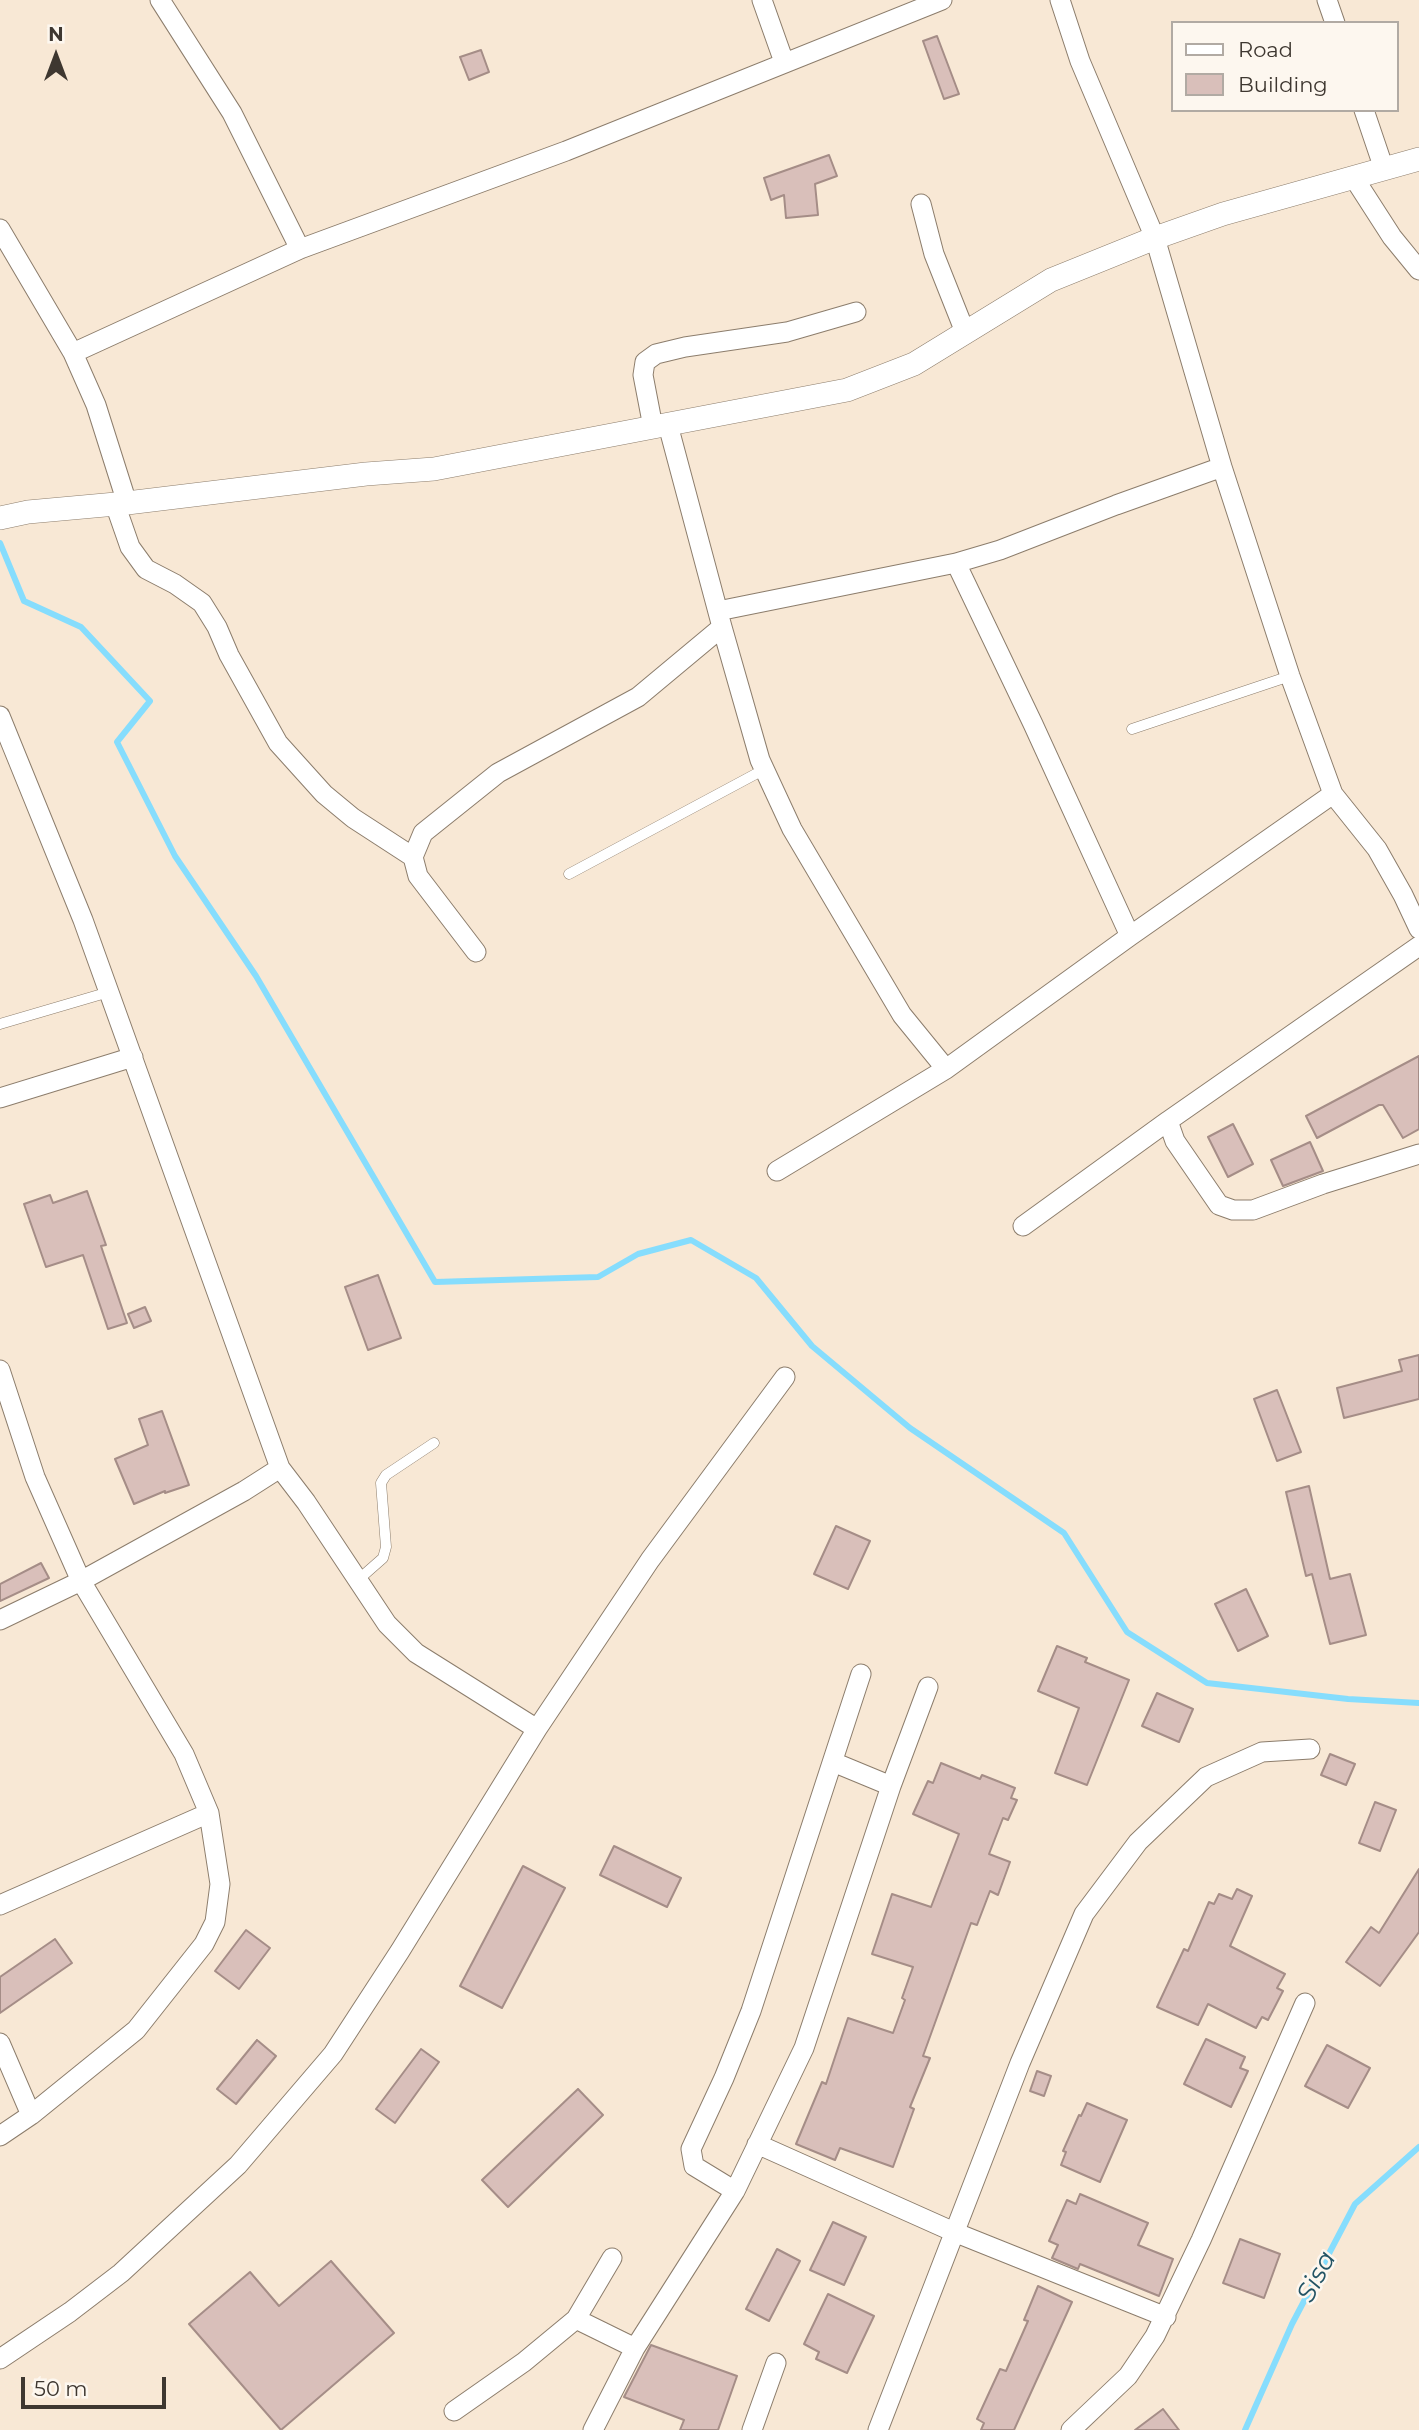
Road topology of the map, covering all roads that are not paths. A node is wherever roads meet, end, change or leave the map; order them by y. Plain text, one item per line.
1 (160, 0) edge
2 (762, 0) edge
3 (942, 0) edge
4 (1060, 0) edge
5 (1327, 0) edge
6 (1334, 21) edge
7 (784, 62) junction
8 (1365, 112) edge
9 (1419, 159) edge
10 (1384, 169) junction
11 (1354, 178) junction
12 (921, 204) dead end
13 (0, 229) edge
14 (1155, 237) junction
15 (300, 249) junction
16 (1419, 270) edge
17 (856, 312) dead end
18 (965, 332) junction
19 (73, 353) junction
20 (661, 426) junction
21 (1222, 467) junction
22 (121, 504) junction
23 (0, 518) edge
24 (956, 563) junction
25 (720, 619) junction
26 (1290, 676) junction
27 (0, 716) edge
28 (1132, 729) dead end
29 (8, 755) edge
30 (765, 768) junction
31 (1332, 794) junction
32 (413, 857) junction
33 (569, 874) dead end
34 (1419, 929) edge
35 (1130, 936) junction
36 (1419, 946) edge
37 (476, 952) dead end
38 (109, 992) junction
39 (0, 1024) edge
40 (133, 1057) junction
41 (946, 1069) junction
42 (0, 1098) edge
43 (1168, 1121) junction
44 (1419, 1154) edge
45 (777, 1171) dead end
46 (1023, 1226) dead end
47 (0, 1370) edge
48 (785, 1377) dead end
49 (434, 1443) dead end
50 (280, 1468) junction
51 (358, 1580) junction
52 (81, 1581) junction
53 (0, 1620) edge
54 (861, 1674) dead end
55 (928, 1687) dead end
56 (537, 1730) junction
57 (1310, 1749) dead end
58 (833, 1762) junction
59 (891, 1786) junction
60 (209, 1813) junction
61 (0, 1905) edge
62 (1305, 2003) dead end
63 (0, 2043) edge
64 (30, 2115) junction
65 (0, 2136) edge
66 (757, 2144) junction
67 (736, 2190) junction
68 (954, 2232) junction
69 (612, 2258) dead end
70 (1166, 2317) junction
71 (576, 2319) junction
72 (635, 2348) junction
73 (0, 2359) edge
74 (776, 2363) dead end
75 (454, 2411) dead end
76 (593, 2430) edge
77 (752, 2430) edge
78 (878, 2430) edge
79 (1072, 2430) edge

1 - 15 street
2 - 7 street
3 - 7 street
4 - 14 street
5 - 6 street
7 - 15 street
8 - 10 street
9 - 10 street
10 - 11 street
11 - 14 street
11 - 16 street
12 - 18 street
13 - 19 street
14 - 18 street
14 - 21 street
15 - 19 street
17 - 20 street
18 - 20 street
19 - 22 street
20 - 22 street
20 - 25 street
21 - 24 street
21 - 26 street
22 - 23 street
22 - 32 street
24 - 25 street
24 - 35 street
25 - 30 street
25 - 32 street
26 - 28 lane
26 - 31 street
27 - 29 street
29 - 38 street
30 - 33 lane
30 - 41 street
31 - 34 street
31 - 35 street
32 - 37 street
35 - 41 street
36 - 43 street
38 - 39 lane
38 - 40 street
40 - 42 street
40 - 50 street
41 - 45 street
43 - 44 street
43 - 46 street
47 - 52 street
48 - 56 street
49 - 51 lane
50 - 51 street
50 - 52 street
51 - 56 street
52 - 53 street
52 - 60 street
54 - 58 street
55 - 59 street
56 - 73 street
57 - 68 street
58 - 59 street
58 - 67 street
59 - 66 street
60 - 61 street
60 - 64 street
62 - 70 street
63 - 64 street
64 - 65 street
66 - 67 street
66 - 68 street
67 - 72 street
68 - 70 street
68 - 78 street
69 - 71 street
70 - 79 street
71 - 72 street
71 - 75 street
72 - 76 street
74 - 77 street

